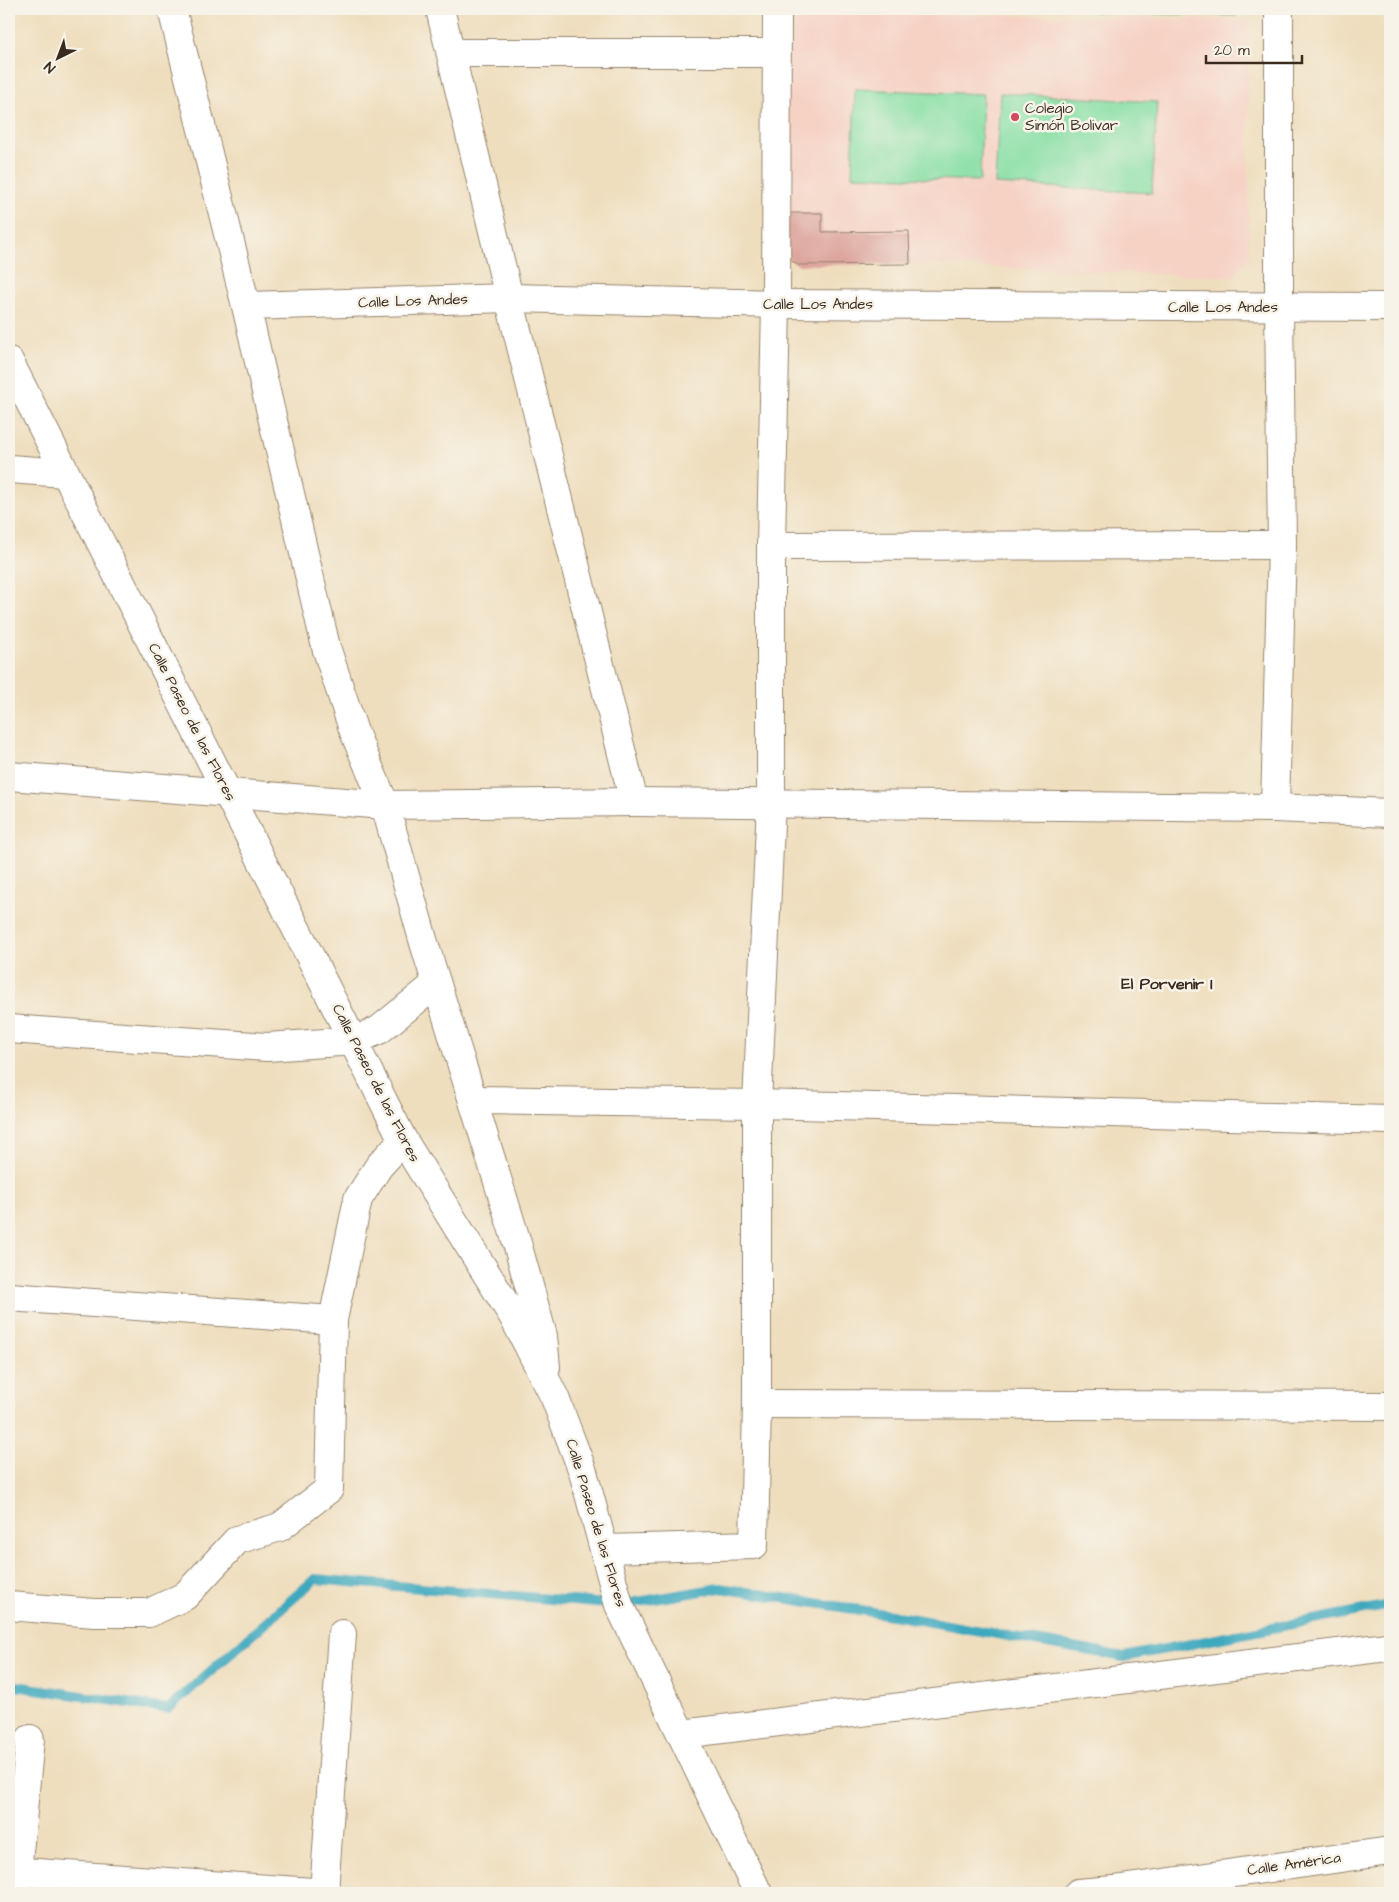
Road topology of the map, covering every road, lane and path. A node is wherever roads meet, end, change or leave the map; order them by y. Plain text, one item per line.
1 (172, 9) edge
2 (440, 9) edge
3 (777, 9) edge
4 (1279, 9) edge
5 (451, 52) junction
6 (776, 53) junction
7 (509, 298) junction
8 (776, 304) junction
9 (246, 306) junction
10 (1279, 307) junction
11 (1390, 307) edge
12 (9, 362) edge
13 (9, 469) edge
14 (65, 474) junction
15 (1282, 545) junction
16 (771, 546) junction
17 (9, 776) edge
18 (228, 792) junction
19 (634, 802) junction
20 (771, 803) junction
21 (386, 805) junction
22 (1276, 808) junction
23 (1390, 813) edge
24 (436, 984) junction
25 (9, 1029) edge
26 (354, 1041) junction
27 (473, 1100) junction
28 (757, 1104) junction
29 (1390, 1120) edge
30 (403, 1140) junction
31 (9, 1296) edge
32 (333, 1320) junction
33 (547, 1383) junction
34 (757, 1404) junction
35 (1390, 1406) edge
36 (604, 1549) junction
37 (9, 1606) edge
38 (342, 1634) dead end
39 (1387, 1647) dead end
40 (682, 1734) junction
41 (30, 1739) dead end
42 (1390, 1851) edge
43 (14, 1878) edge
44 (1115, 1892) edge
45 (324, 1893) edge
46 (328, 1893) edge
47 (758, 1893) edge
48 (1078, 1893) edge

1 - 9 street
2 - 5 street
3 - 6 street
4 - 10 street
5 - 6 street
5 - 7 street
6 - 8 street
7 - 8 street, Calle Los Andes
7 - 9 street, Calle Los Andes
7 - 19 street
8 - 10 street, Calle Los Andes
8 - 16 street
9 - 21 street
10 - 11 street, Calle Los Andes
10 - 15 street
12 - 14 street, Calle Paseo de las Flores
13 - 14 street
14 - 18 street, Calle Paseo de las Flores
15 - 16 street
15 - 22 street
16 - 20 street
17 - 18 street
18 - 21 street
18 - 26 street, Calle Paseo de las Flores
19 - 20 street
19 - 21 street
20 - 22 street
20 - 28 street
21 - 24 street
22 - 23 street
24 - 26 street
24 - 27 street
25 - 26 street
26 - 30 street, Calle Paseo de las Flores
27 - 28 street
27 - 33 street
28 - 29 street
28 - 34 street
30 - 32 street
30 - 33 street, Calle Paseo de las Flores
31 - 32 street
32 - 37 street
33 - 36 street, Calle Paseo de las Flores
34 - 35 street
34 - 36 street
36 - 40 street, Calle Paseo de las Flores
38 - 45 street
39 - 40 street
40 - 47 street, Calle Paseo de las Flores
41 - 43 street
42 - 44 street, Calle América
43 - 45 street
44 - 48 street, Calle América
45 - 46 street

